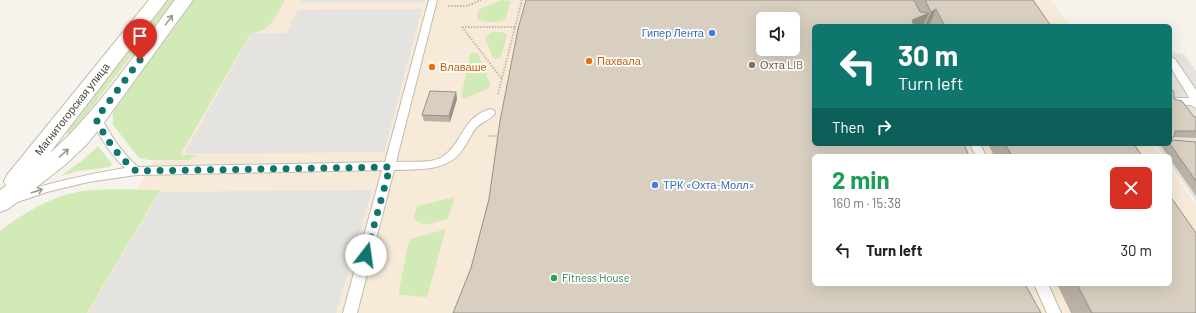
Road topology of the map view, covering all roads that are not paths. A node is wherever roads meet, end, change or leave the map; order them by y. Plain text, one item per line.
1 (158, 0) edge
2 (184, 0) edge
3 (438, 3) edge
4 (1173, 65) edge
5 (1194, 90) edge
6 (1172, 101) edge
7 (1196, 104) edge
8 (490, 113) dead end
9 (96, 119) junction
10 (390, 167) junction
11 (136, 171) junction
12 (0, 200) edge
13 (0, 203) edge
14 (1042, 286) edge
15 (350, 313) edge
16 (1054, 313) edge

1 - 12 street, Магнитогорская улица
9 -> 2 street, Магнитогорская улица
3 - 10 lane
4 - 5 lane
5 - 7 lane
6 - 7 lane
8 - 10 lane
9 - 11 lane
13 -> 9 street, Магнитогорская улица
10 - 11 lane
10 - 15 lane
13 -> 11 lane
14 - 16 lane

